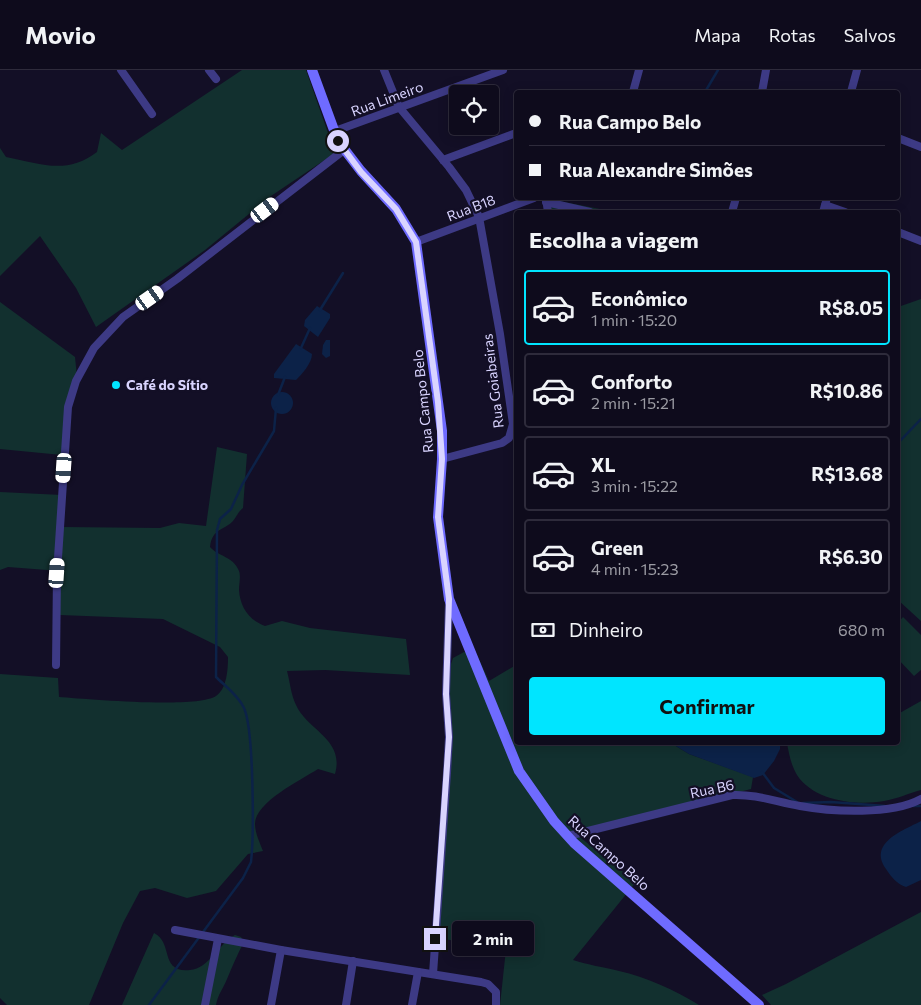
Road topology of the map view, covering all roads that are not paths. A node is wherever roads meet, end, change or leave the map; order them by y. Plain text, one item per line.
1 (120, 70) edge
2 (209, 70) edge
3 (312, 70) edge
4 (384, 70) edge
5 (504, 70) edge
6 (639, 70) edge
7 (766, 70) edge
8 (857, 70) edge
9 (216, 79) dead end
10 (634, 90) edge
11 (762, 90) edge
12 (852, 90) edge
13 (400, 107) junction
14 (152, 114) dead end
15 (334, 131) junction
16 (514, 134) edge
17 (900, 139) edge
18 (921, 147) edge
19 (344, 150) junction
20 (443, 160) junction
21 (528, 200) edge
22 (546, 200) edge
23 (825, 205) edge
24 (583, 210) edge
25 (839, 210) edge
26 (479, 217) junction
27 (900, 233) edge
28 (921, 241) edge
29 (416, 242) junction
30 (442, 459) junction
31 (449, 599) junction
32 (56, 664) dead end
33 (921, 799) edge
34 (568, 836) junction
35 (175, 930) dead end
36 (218, 939) junction
37 (281, 950) junction
38 (353, 961) junction
39 (418, 972) junction
40 (433, 974) junction
41 (205, 1005) edge
42 (271, 1005) edge
43 (346, 1005) edge
44 (412, 1005) edge
45 (496, 1005) edge
46 (759, 1005) edge

1 - 14 street
2 - 9 street
3 - 15 street, Rua Campo Belo
4 - 13 street, Rua Goiabeiras
5 - 13 street, Rua Limeiro
6 - 10 street
7 - 11 street
8 - 12 street
13 - 15 street, Rua Limeiro
13 - 20 street, Rua Goiabeiras
15 - 19 street, Rua Campo Belo
16 - 20 street
17 - 18 street
19 - 29 street, Rua Campo Belo
19 - 32 street
20 - 26 street, Rua Goiabeiras
21 - 26 street, Rua B18
22 - 24 street
23 - 25 street
26 - 29 street, Rua B18
26 - 30 street, Rua Goiabeiras
27 - 28 street
29 - 30 street, Rua Campo Belo
30 - 31 street, Rua Campo Belo
31 - 34 street, Rua Campo Belo
31 - 40 street
33 - 34 street, Rua B6
34 - 46 street, Rua Campo Belo
35 - 36 street
36 - 37 street
36 - 41 street
37 - 38 street
37 - 42 street
38 - 39 street
38 - 43 street
39 - 40 street
39 - 44 street
40 - 45 street

